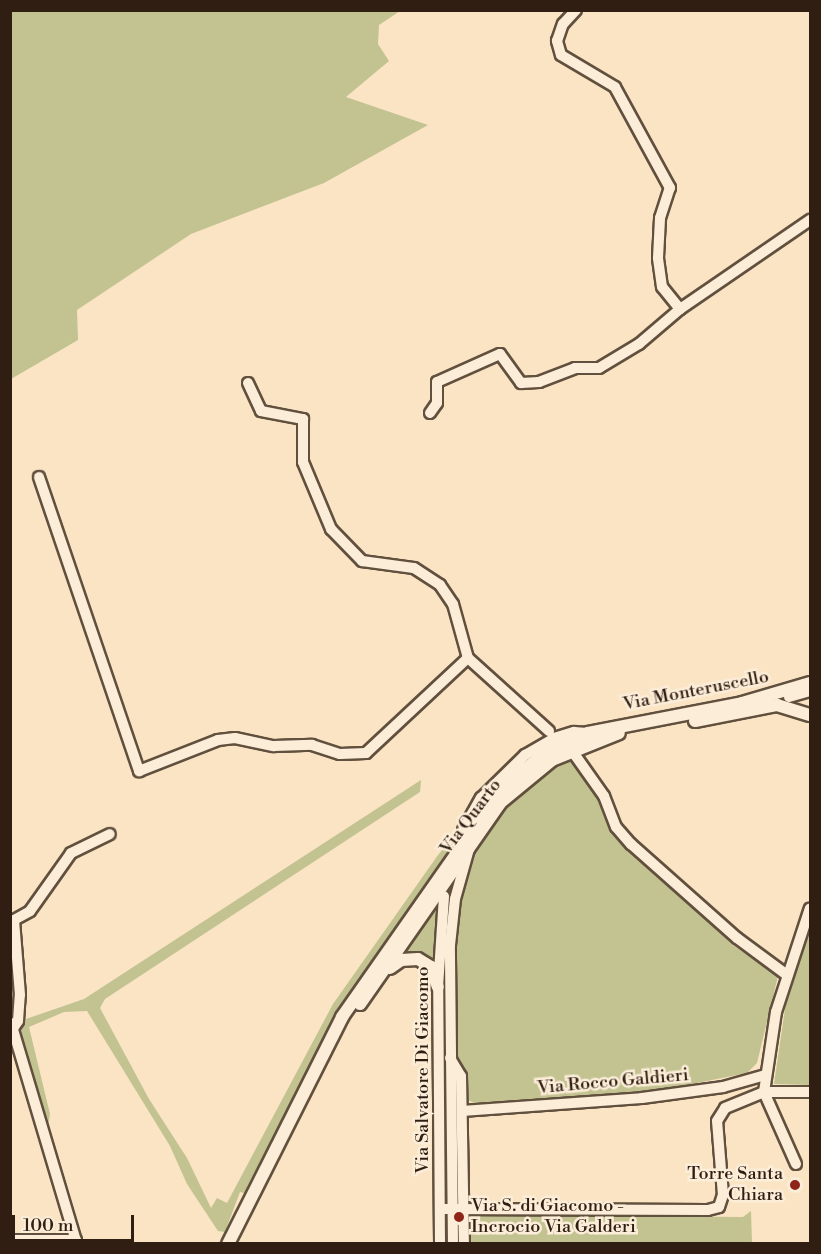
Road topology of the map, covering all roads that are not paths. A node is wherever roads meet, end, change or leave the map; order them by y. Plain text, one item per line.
1 (576, 10) edge
2 (810, 220) edge
3 (680, 309) junction
4 (248, 383) dead end
5 (430, 412) dead end
6 (39, 477) dead end
7 (468, 658) junction
8 (810, 683) edge
9 (810, 691) edge
10 (789, 697) dead end
11 (810, 715) edge
12 (549, 731) dead end
13 (588, 733) junction
14 (575, 755) dead end
15 (463, 830) tunnel mouth
16 (110, 834) dead end
17 (469, 849) junction
18 (444, 896) dead end
19 (810, 908) edge
20 (383, 971) junction
21 (787, 975) junction
22 (438, 987) junction
23 (12, 1025) edge
24 (335, 1035) junction
25 (449, 1057) junction
26 (765, 1075) junction
27 (764, 1092) junction
28 (810, 1092) edge
29 (462, 1111) junction
30 (796, 1164) dead end
31 (440, 1209) junction
32 (458, 1209) junction
33 (10, 1240) edge
34 (77, 1242) edge
35 (228, 1244) edge
36 (440, 1244) edge
37 (453, 1244) edge
38 (464, 1244) edge

1 - 3 street
2 - 3 street
3 - 5 street
4 - 7 street
6 - 7 street
7 - 12 street
8 - 13 street, Via Monteruscello
9 - 10 street
11 - 17 street, Via Quarto
13 - 15 street
13 - 24 street, Via Quarto
14 - 21 street
16 - 23 street
17 - 20 street, Via Quarto
17 - 25 street, Via Salvatore Di Giacomo
18 - 22 street, Via Salvatore Di Giacomo
19 - 21 street
20 - 22 street
20 - 24 street, Via Quarto
21 - 26 street
22 - 31 street, Via Salvatore Di Giacomo
23 - 34 street
24 - 35 street, Via Quarto
25 - 29 street, Via Salvatore Di Giacomo
25 - 32 street, Via Salvatore Di Giacomo
26 - 27 street
26 - 29 street, Via Rocco Galdieri
27 - 28 street
27 - 30 street
27 - 32 street
29 - 32 street, Via Salvatore Di Giacomo
31 - 32 street
31 - 36 street, Via Salvatore Di Giacomo
32 - 37 street, Via Salvatore Di Giacomo
32 - 38 street, Via Salvatore Di Giacomo
33 - 34 street

